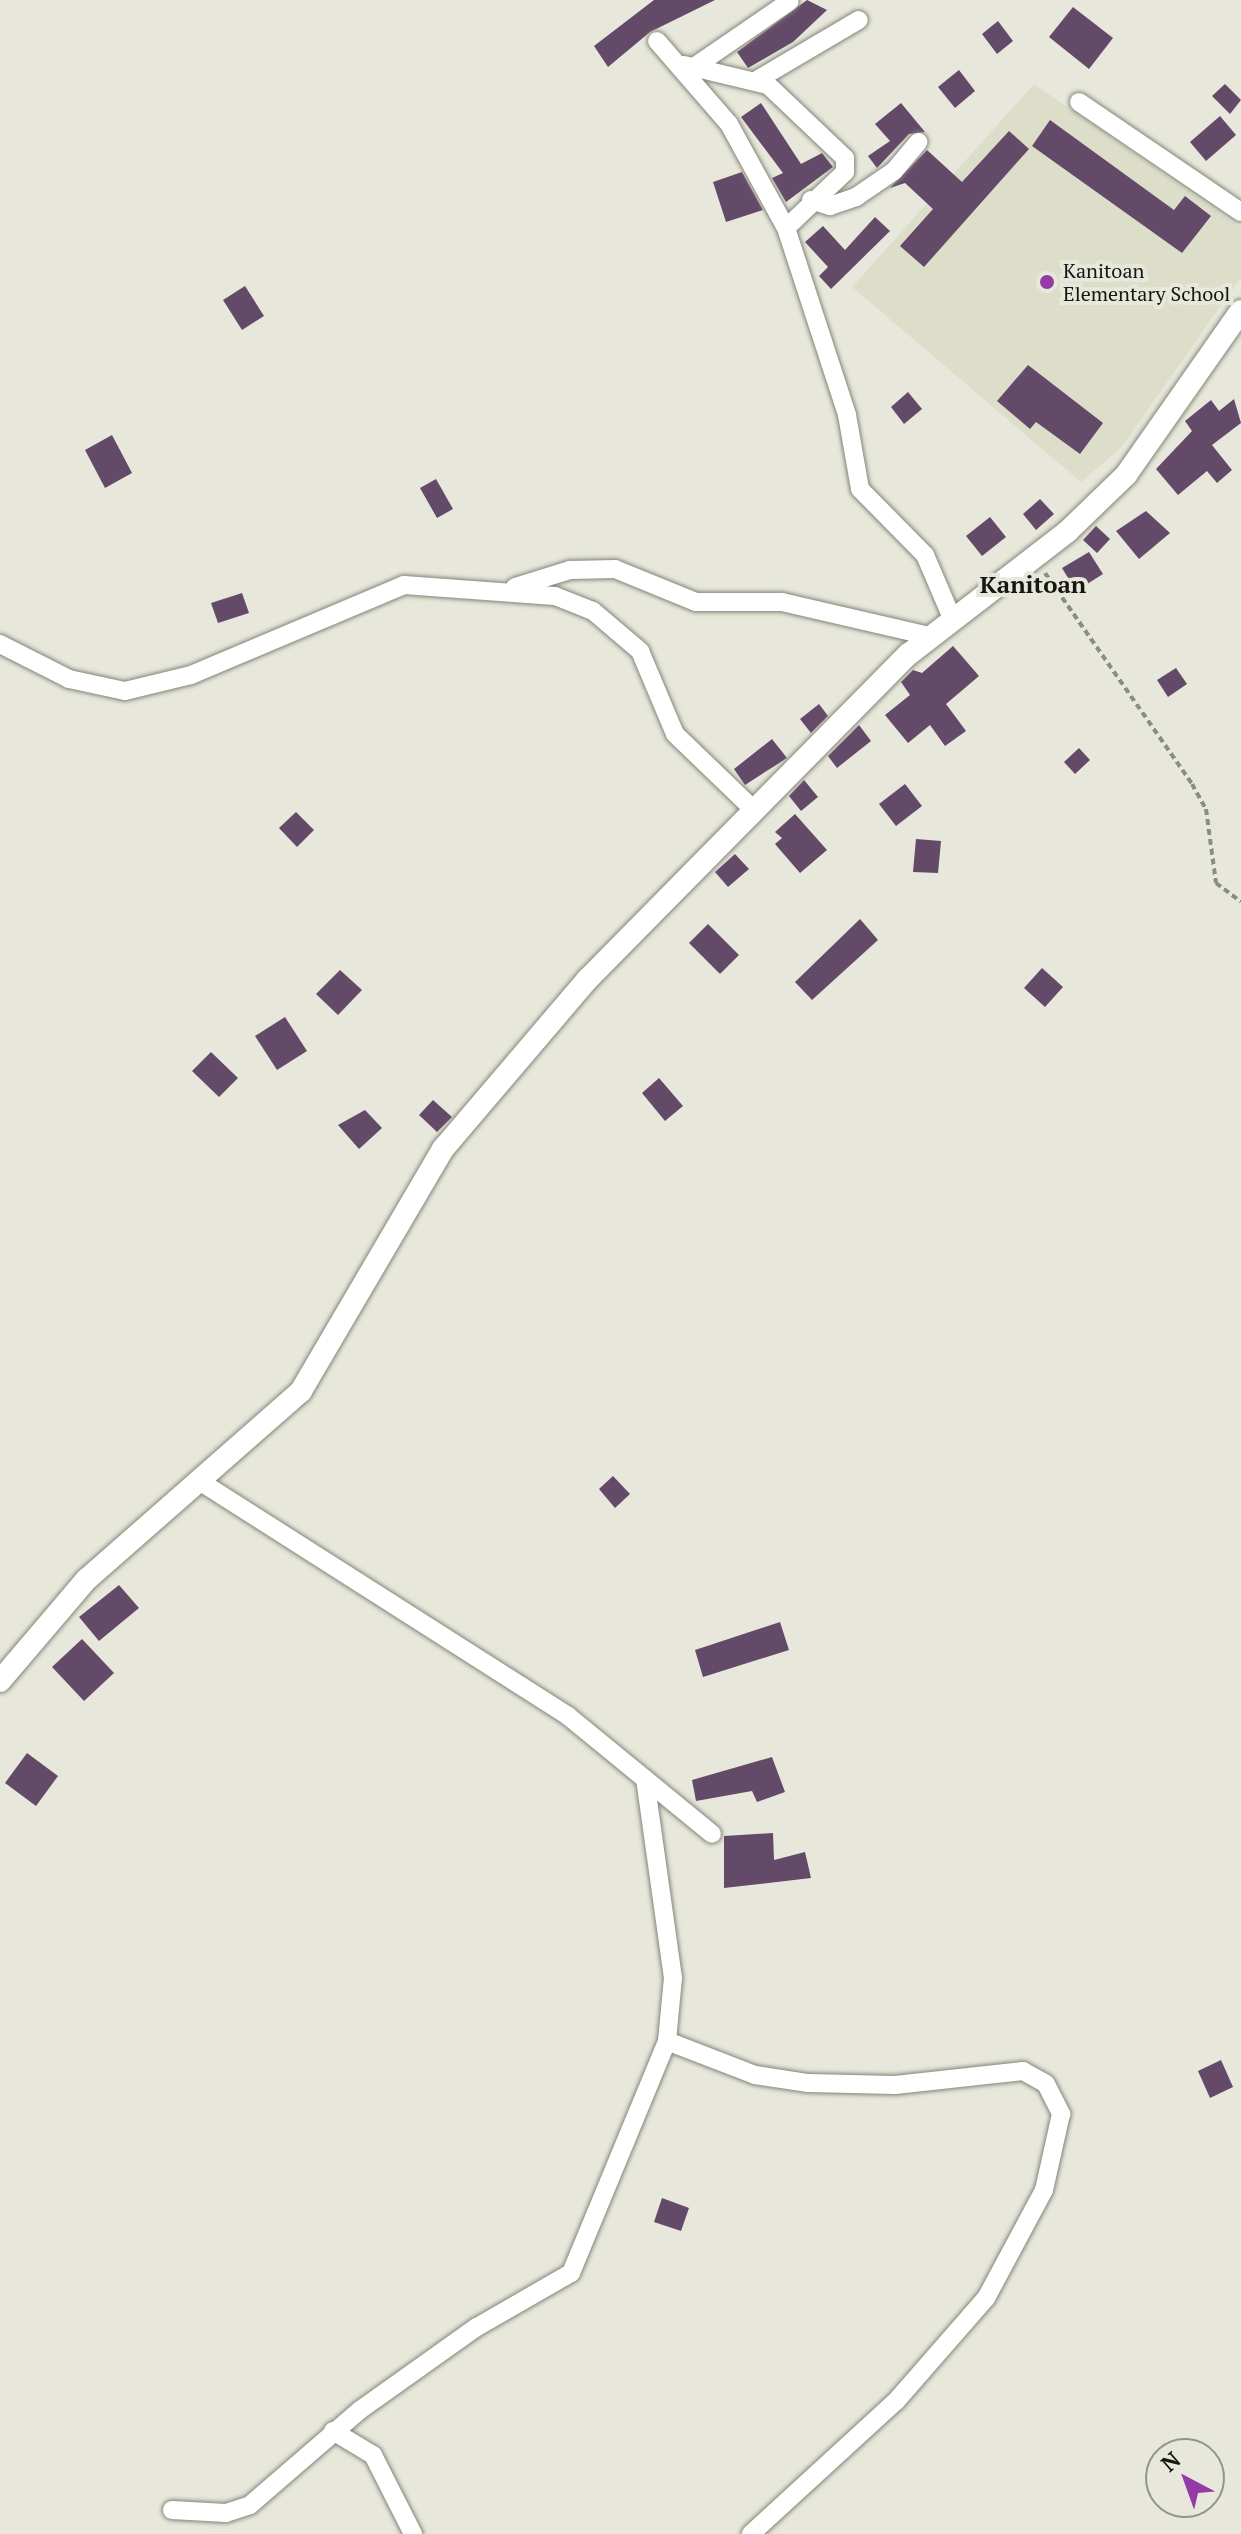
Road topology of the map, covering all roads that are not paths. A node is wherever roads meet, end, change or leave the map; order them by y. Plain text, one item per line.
1 (790, 1) edge
2 (859, 20) dead end
3 (657, 41) dead end
4 (689, 66) junction
5 (757, 80) junction
6 (1079, 102) dead end
7 (918, 142) dead end
8 (811, 200) junction
9 (1241, 212) edge
10 (786, 228) junction
11 (1241, 311) edge
12 (513, 588) junction
13 (952, 618) junction
14 (929, 636) junction
15 (0, 644) edge
16 (752, 808) junction
17 (204, 1484) junction
18 (0, 1681) edge
19 (645, 1779) junction
20 (712, 1834) dead end
21 (667, 2041) junction
22 (333, 2431) junction
23 (172, 2510) dead end
24 (413, 2534) edge
25 (751, 2534) edge

1 - 4 street
2 - 5 street
3 - 4 street
4 - 5 street
4 - 10 street
5 - 8 street
6 - 9 street
7 - 8 street
8 - 10 street
10 - 13 street
11 - 13 street
12 - 14 street
12 - 15 street
12 - 16 street
13 - 14 street
14 - 16 street
16 - 17 street
17 - 18 street
17 - 19 street
19 - 20 street
19 - 21 street
21 - 22 street
21 - 25 street
22 - 23 street
22 - 24 street

